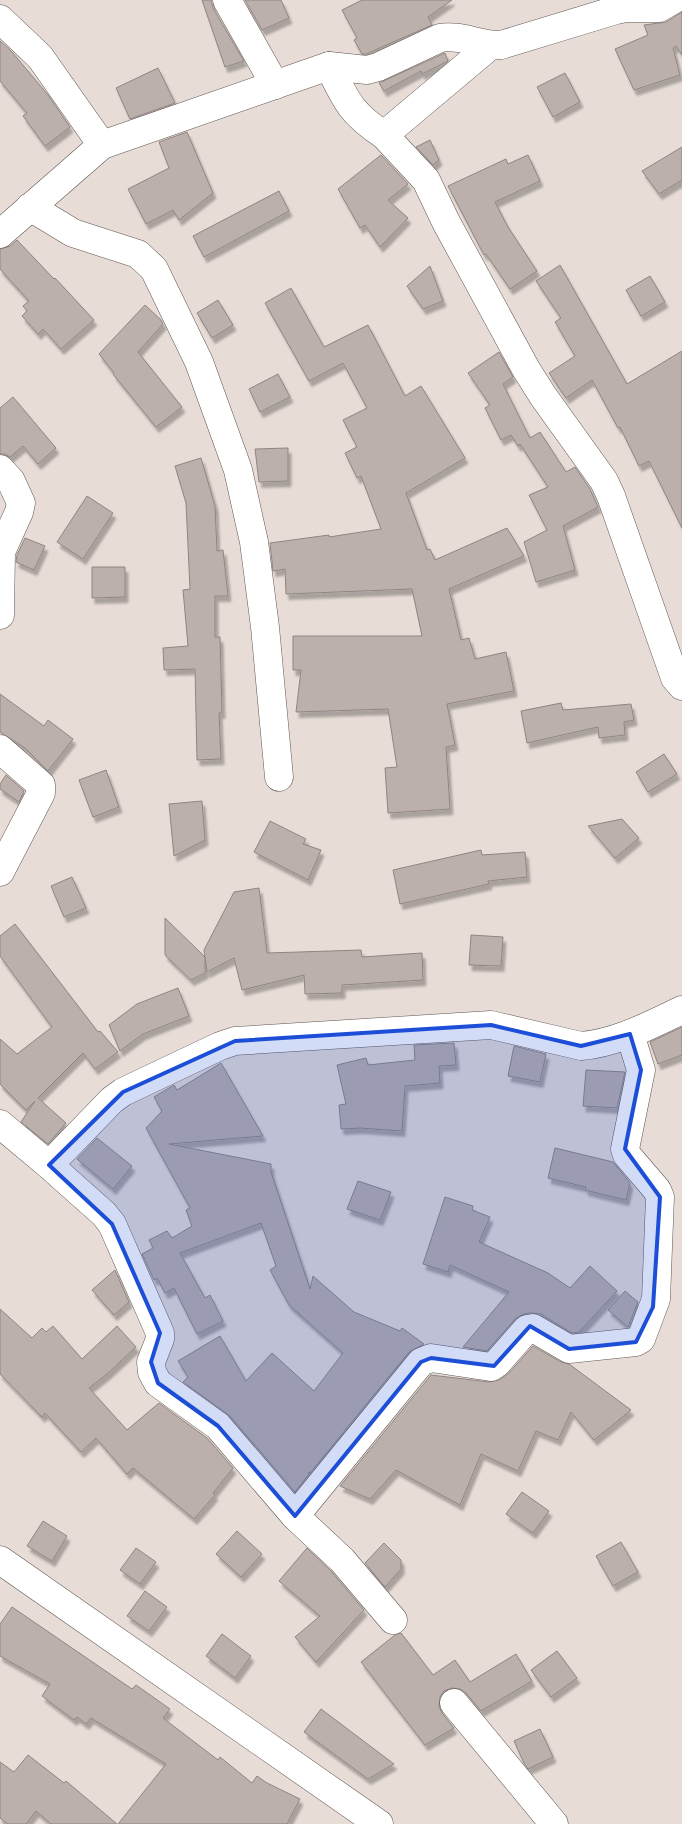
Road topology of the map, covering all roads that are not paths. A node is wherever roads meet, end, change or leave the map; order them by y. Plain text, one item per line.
1 (228, 0) edge
2 (673, 0) edge
3 (0, 19) edge
4 (491, 45) junction
5 (329, 66) junction
6 (275, 85) junction
7 (384, 135) junction
8 (102, 145) junction
9 (30, 207) junction
10 (0, 234) edge
11 (0, 469) edge
12 (0, 615) edge
13 (682, 686) edge
14 (0, 749) edge
15 (279, 777) dead end
16 (0, 872) edge
17 (682, 1010) edge
18 (630, 1034) junction
19 (0, 1124) edge
20 (49, 1165) junction
21 (295, 1516) junction
22 (0, 1560) edge
23 (394, 1620) dead end
24 (454, 1703) dead end
25 (379, 1824) edge
26 (554, 1824) edge

1 - 6 street
2 - 4 street
3 - 8 street
4 - 5 street
4 - 7 street
5 - 6 street
5 - 7 street
6 - 8 street
7 - 13 street
8 - 9 street
9 - 10 street
9 - 15 street
11 - 12 street
14 - 16 street
17 - 18 street
18 - 20 street
18 - 21 street
19 - 20 street
20 - 21 street
21 - 23 street
22 - 25 street
24 - 26 street

